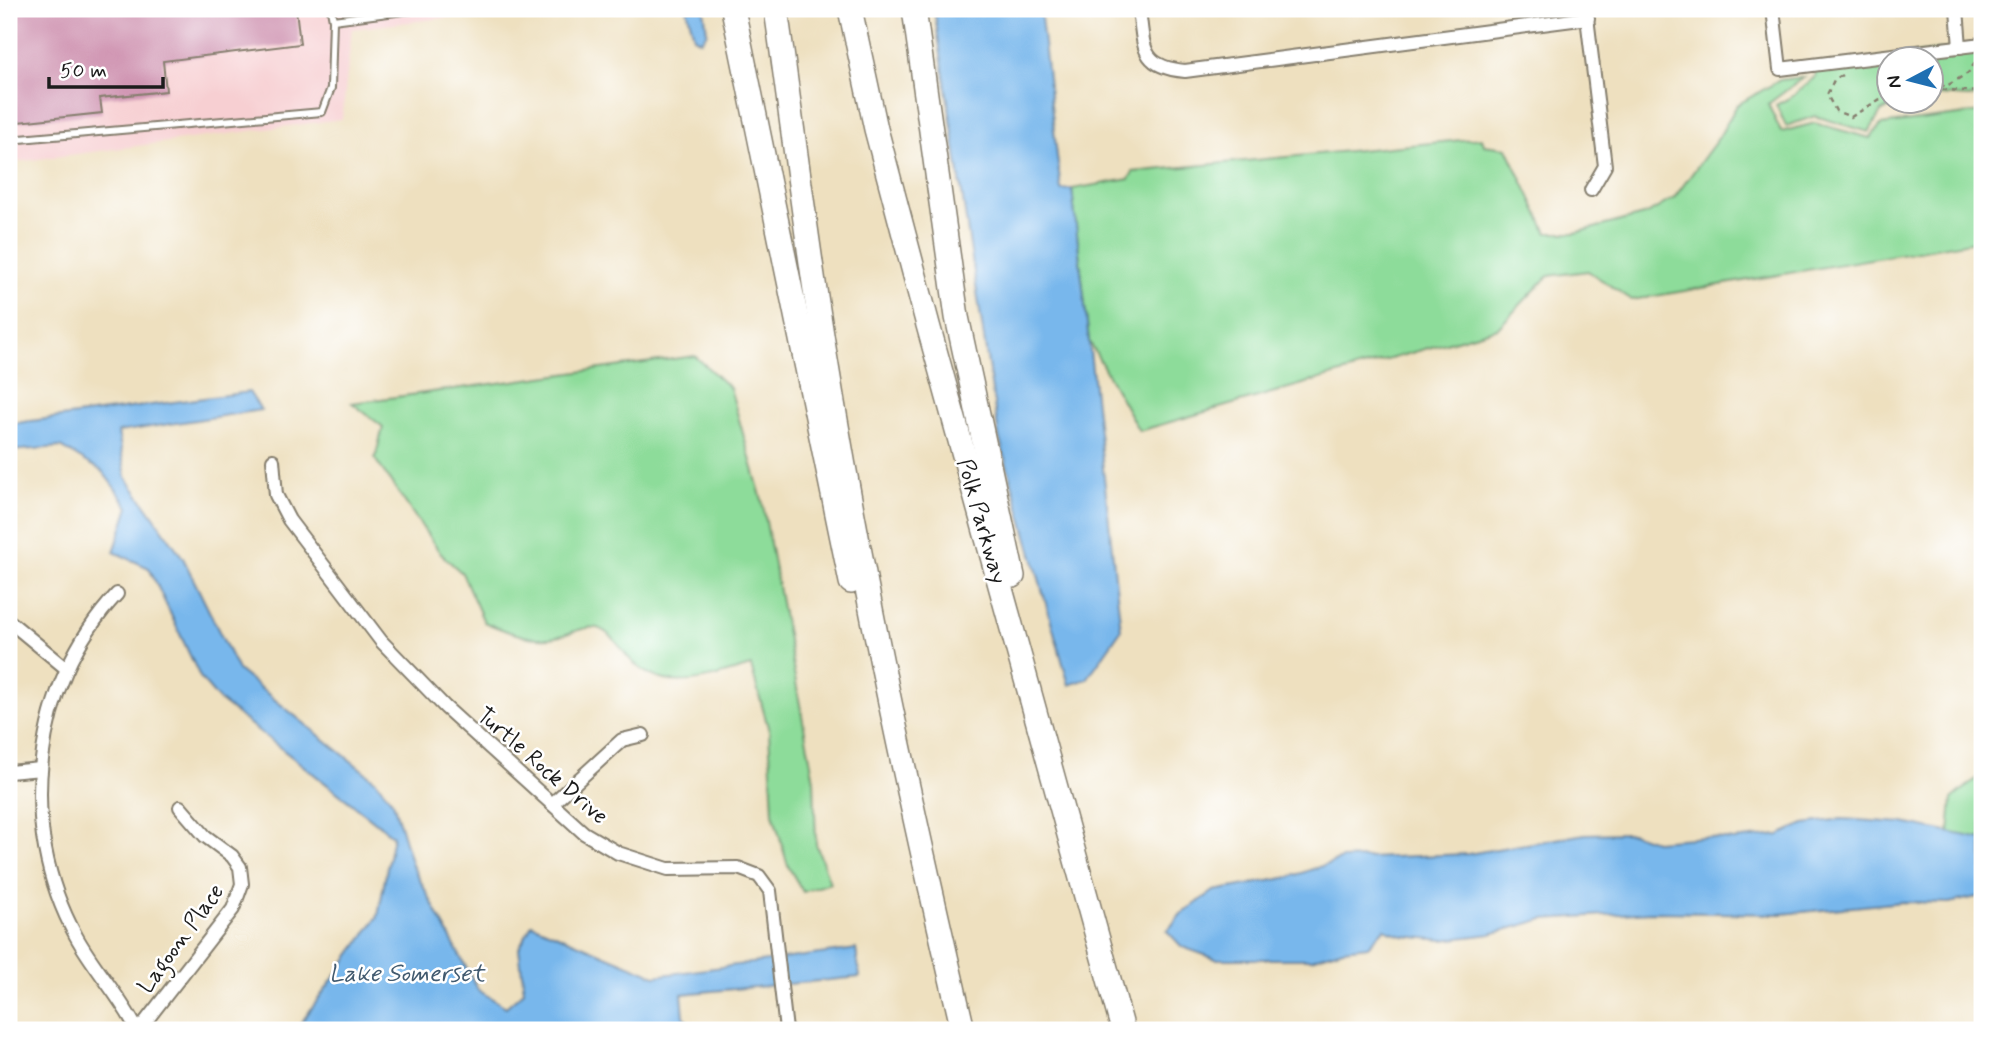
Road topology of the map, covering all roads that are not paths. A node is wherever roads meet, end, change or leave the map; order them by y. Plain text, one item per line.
1 (331, 9) edge
2 (420, 9) edge
3 (733, 9) edge
4 (776, 9) edge
5 (850, 9) edge
6 (914, 9) edge
7 (1139, 9) edge
8 (1773, 9) edge
9 (1957, 9) edge
10 (1587, 13) edge
11 (332, 20) junction
12 (1982, 44) edge
13 (1960, 47) junction
14 (9, 140) edge
15 (1591, 190) dead end
16 (273, 460) dead end
17 (117, 594) dead end
18 (9, 621) edge
19 (67, 669) junction
20 (643, 735) dead end
21 (41, 769) junction
22 (9, 772) edge
23 (552, 804) junction
24 (180, 807) dead end
25 (1065, 815) junction
26 (924, 866) junction
27 (138, 1030) edge
28 (786, 1030) edge
29 (963, 1030) edge
30 (1123, 1030) edge

1 - 11 lane
2 - 11 lane
3 - 26 highway
4 - 26 highway
5 - 25 highway, Polk Parkway
6 - 25 highway
7 - 10 street
8 - 13 street
9 - 13 street
10 - 15 street
11 - 14 lane
12 - 13 street
16 - 23 street, Turtle Rock Drive
17 - 19 street
18 - 19 street
19 - 21 street
20 - 23 street
21 - 22 street
21 - 27 street
23 - 28 street, Turtle Rock Drive
24 - 27 street, Lagoon Place
25 - 30 highway, Polk Parkway
26 - 29 highway

